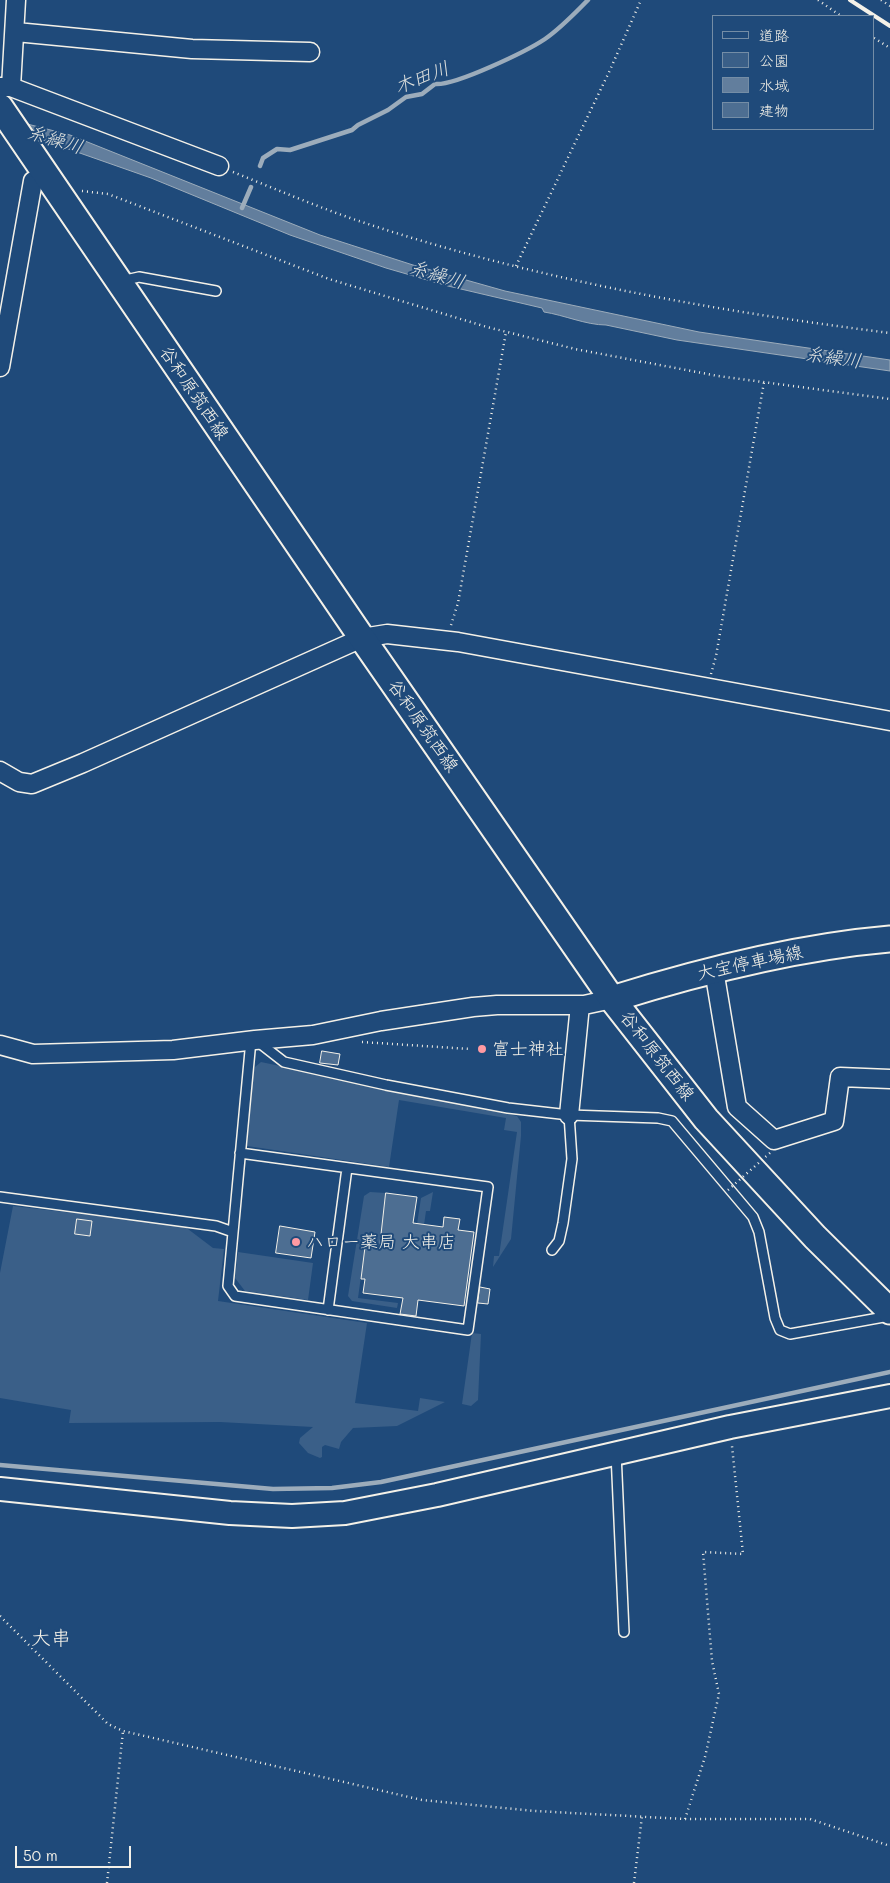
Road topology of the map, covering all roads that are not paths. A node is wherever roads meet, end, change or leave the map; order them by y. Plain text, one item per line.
1 (16, 0) edge
2 (16, 32) junction
3 (310, 52) dead end
4 (4, 94) edge
5 (219, 166) road end
6 (45, 176) junction
7 (118, 282) junction
8 (216, 291) dead end
9 (0, 368) edge
10 (362, 638) junction
11 (890, 721) edge
12 (0, 771) edge
13 (890, 939) edge
14 (714, 970) junction
15 (612, 998) junction
16 (580, 1005) junction
17 (253, 1040) junction
18 (0, 1045) edge
19 (890, 1079) edge
20 (569, 1114) junction
21 (240, 1153) junction
22 (347, 1168) junction
23 (0, 1197) edge
24 (233, 1232) junction
25 (552, 1250) dead end
26 (328, 1310) junction
27 (890, 1311) edge
28 (890, 1316) edge
29 (890, 1396) edge
30 (616, 1453) junction
31 (0, 1488) edge
32 (624, 1632) dead end

1 - 2 street
2 - 3 street
2 - 4 street
4 - 5 street
4 - 6 main road, 谷和原筑西線
6 - 7 main road, 谷和原筑西線
6 - 9 street
7 - 8 lane
7 - 10 main road, 谷和原筑西線
10 - 11 street
10 - 12 street
10 - 15 main road, 谷和原筑西線
13 - 14 main road, 大宝停車場線
14 - 15 main road, 大宝停車場線
14 - 19 street
15 - 16 street
15 - 27 main road, 谷和原筑西線
16 - 17 street
16 - 20 street
17 - 18 street
17 - 20 lane
17 - 21 lane
20 - 25 lane
20 - 28 lane
21 - 22 lane
21 - 24 lane
22 - 26 lane
22 - 26 lane
23 - 24 lane
24 - 26 lane
29 - 30 street
30 - 31 street
30 - 32 lane

